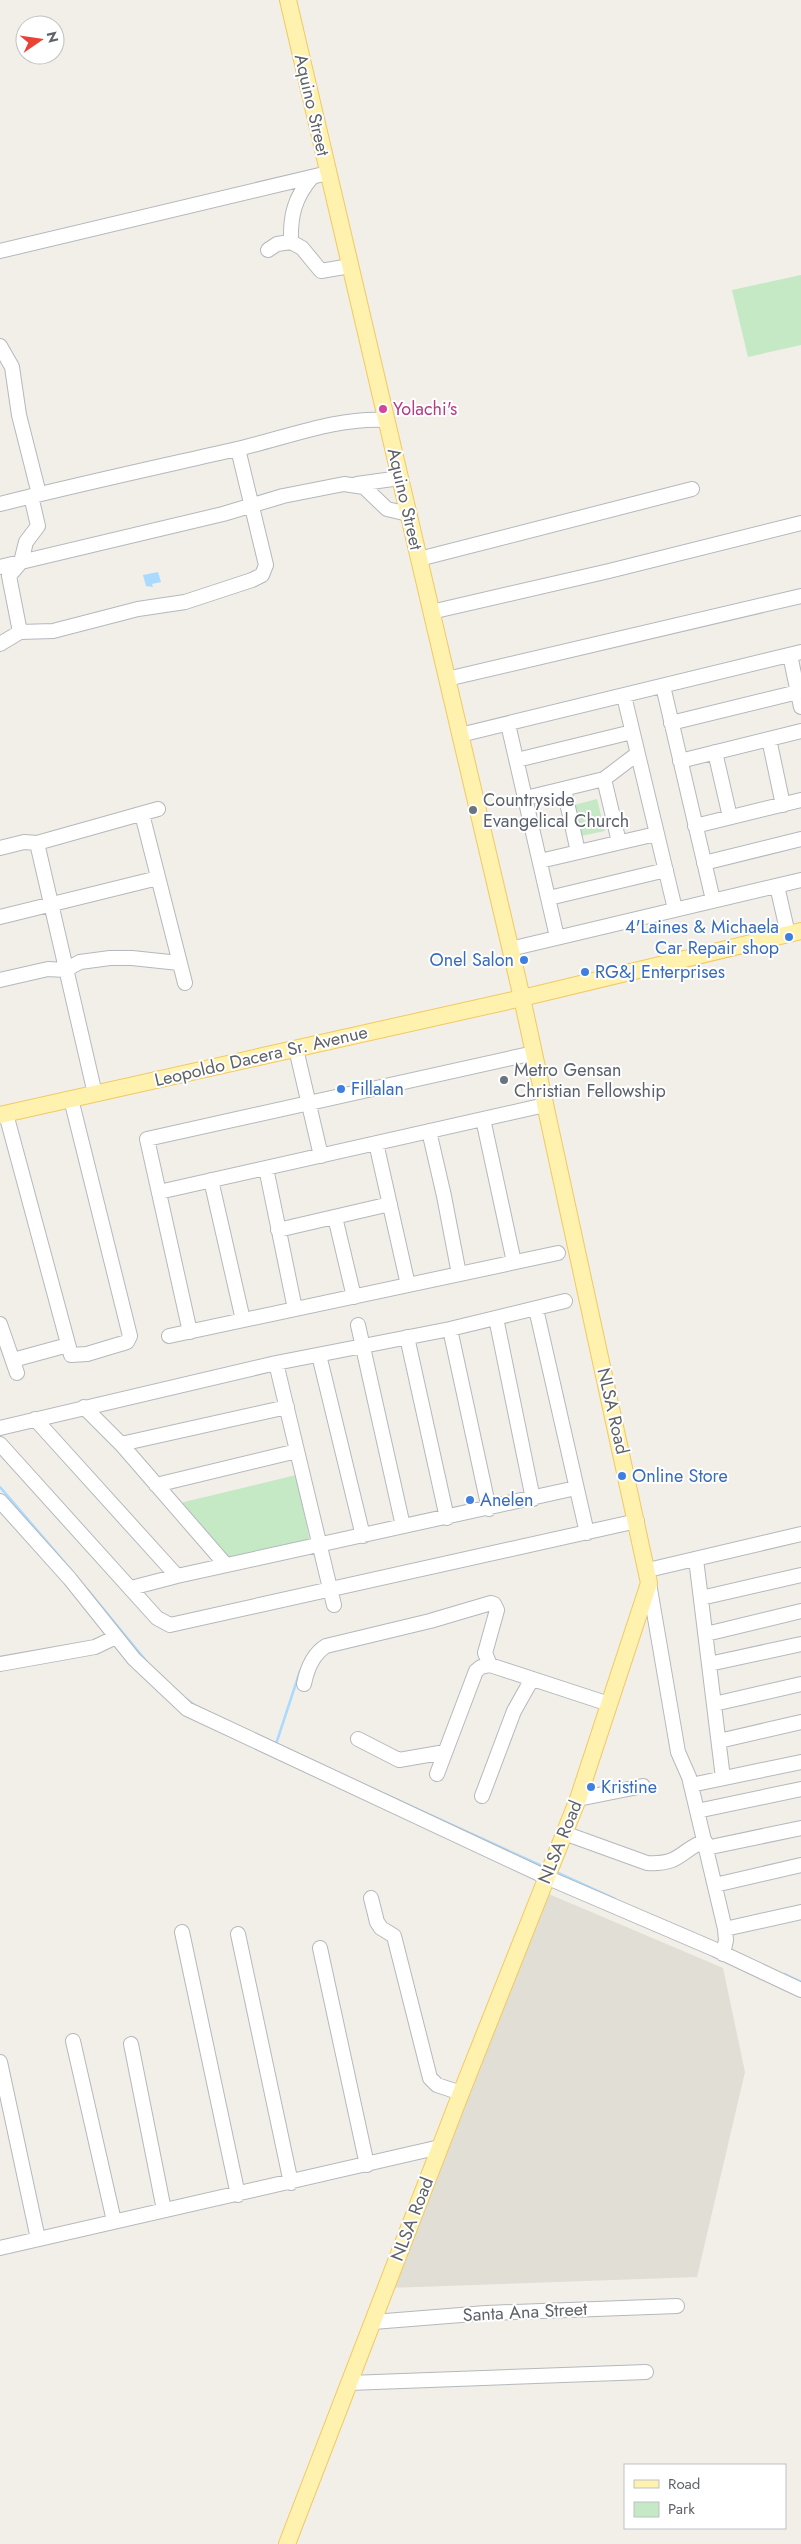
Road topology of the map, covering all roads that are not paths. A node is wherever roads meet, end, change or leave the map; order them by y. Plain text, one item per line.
1 (288, 0) edge
2 (320, 175) junction
3 (291, 242) junction
4 (268, 250) dead end
5 (0, 251) edge
6 (350, 266) junction
7 (0, 346) edge
8 (386, 420) junction
9 (238, 449) junction
10 (400, 478) junction
11 (357, 484) junction
12 (692, 489) dead end
13 (35, 495) junction
14 (0, 504) edge
15 (252, 506) junction
16 (408, 514) junction
17 (801, 523) edge
18 (419, 559) junction
19 (20, 562) junction
20 (0, 567) edge
21 (801, 596) edge
22 (431, 612) junction
23 (20, 632) junction
24 (0, 644) edge
25 (795, 653) edge
26 (447, 679) junction
27 (663, 686) junction
28 (798, 692) junction
29 (624, 696) junction
30 (801, 707) edge
31 (671, 723) junction
32 (508, 724) junction
33 (801, 731) edge
34 (632, 732) junction
35 (460, 735) junction
36 (769, 739) junction
37 (715, 752) junction
38 (637, 754) junction
39 (518, 760) junction
40 (680, 761) junction
41 (604, 779) junction
42 (564, 789) junction
43 (526, 798) junction
44 (801, 800) edge
45 (783, 805) junction
46 (158, 809) dead end
47 (142, 814) junction
48 (730, 817) junction
49 (695, 826) junction
50 (656, 834) junction
51 (801, 839) edge
52 (619, 842) junction
53 (37, 843) junction
54 (0, 848) edge
55 (578, 852) junction
56 (540, 861) junction
57 (704, 863) junction
58 (666, 870) junction
59 (158, 878) junction
60 (801, 880) edge
61 (777, 886) junction
62 (549, 898) junction
63 (713, 900) junction
64 (53, 905) junction
65 (675, 909) junction
66 (0, 916) edge
67 (794, 933) edge
68 (557, 937) junction
69 (510, 949) junction
70 (179, 963) junction
71 (65, 970) junction
72 (0, 980) edge
73 (184, 983) dead end
74 (522, 998) junction
75 (296, 1048) junction
76 (534, 1053) junction
77 (95, 1094) junction
78 (71, 1099) junction
79 (309, 1103) junction
80 (545, 1105) junction
81 (3, 1114) edge
82 (484, 1119) junction
83 (429, 1131) junction
84 (376, 1143) junction
85 (321, 1156) junction
86 (266, 1168) junction
87 (212, 1180) junction
88 (159, 1192) junction
89 (390, 1204) junction
90 (336, 1217) junction
91 (278, 1230) junction
92 (558, 1253) dead end
93 (514, 1262) junction
94 (459, 1274) junction
95 (408, 1285) junction
96 (354, 1297) junction
97 (565, 1301) dead end
98 (295, 1309) junction
99 (536, 1309) junction
100 (496, 1318) junction
101 (243, 1320) junction
102 (0, 1324) edge
103 (358, 1325) dead end
104 (450, 1329) junction
105 (190, 1332) junction
106 (169, 1336) dead end
107 (407, 1337) junction
108 (362, 1344) junction
109 (68, 1345) junction
110 (319, 1355) junction
111 (10, 1360) edge
112 (276, 1363) junction
113 (84, 1407) junction
114 (287, 1407) junction
115 (35, 1420) junction
116 (0, 1428) edge
117 (0, 1444) edge
118 (121, 1444) junction
119 (297, 1451) junction
120 (156, 1484) junction
121 (576, 1488) junction
122 (533, 1499) junction
123 (0, 1501) edge
124 (488, 1509) junction
125 (446, 1518) junction
126 (637, 1521) junction
127 (404, 1526) junction
128 (587, 1533) junction
129 (801, 1534) edge
130 (363, 1536) junction
131 (320, 1546) junction
132 (696, 1559) junction
133 (226, 1565) junction
134 (801, 1575) edge
135 (177, 1576) junction
136 (649, 1576) junction
137 (131, 1588) junction
138 (330, 1590) junction
139 (701, 1598) junction
140 (334, 1605) dead end
141 (801, 1611) edge
142 (706, 1634) junction
143 (116, 1637) junction
144 (801, 1644) edge
145 (0, 1664) edge
146 (709, 1664) junction
147 (490, 1665) junction
148 (532, 1679) junction
149 (304, 1684) dead end
150 (801, 1684) edge
151 (609, 1704) junction
152 (714, 1704) junction
153 (801, 1722) edge
154 (358, 1739) dead end
155 (719, 1741) junction
156 (445, 1752) junction
157 (801, 1762) edge
158 (437, 1774) dead end
159 (723, 1778) junction
160 (691, 1785) junction
161 (643, 1786) dead end
162 (801, 1789) edge
163 (482, 1796) dead end
164 (578, 1799) junction
165 (697, 1811) junction
166 (801, 1828) edge
167 (564, 1833) junction
168 (705, 1845) junction
169 (801, 1865) edge
170 (548, 1872) junction
171 (715, 1885) junction
172 (372, 1898) dead end
173 (801, 1912) edge
174 (182, 1932) dead end
175 (238, 1934) dead end
176 (724, 1943) junction
177 (320, 1948) dead end
178 (801, 1990) edge
179 (73, 2041) dead end
180 (131, 2044) dead end
181 (0, 2062) edge
182 (461, 2093) junction
183 (440, 2147) junction
184 (367, 2165) junction
185 (291, 2183) junction
186 (238, 2195) junction
187 (164, 2210) junction
188 (114, 2221) junction
189 (38, 2240) junction
190 (0, 2248) edge
191 (676, 2306) dead end
192 (373, 2322) junction
193 (646, 2372) dead end
194 (349, 2383) junction
195 (287, 2544) edge

1 - 2 main road, Aquino Street
2 - 3 street
2 - 5 street
2 - 6 main road, Aquino Street
3 - 4 street
3 - 6 street
6 - 8 main road, Aquino Street
7 - 13 street
8 - 9 street
8 - 10 main road, Aquino Street
9 - 13 street
9 - 15 street
10 - 11 street
10 - 16 main road, Aquino Street
11 - 15 street
11 - 16 street
12 - 18 street
13 - 14 street
13 - 19 street
15 - 19 street
15 - 23 street
16 - 18 main road, Aquino Street
17 - 22 street
18 - 22 main road, Aquino Street
19 - 20 street
19 - 23 street
21 - 26 street
22 - 26 main road, Aquino Street
23 - 24 street
25 - 27 street
25 - 28 street
26 - 35 main road, Aquino Street
27 - 29 street
27 - 31 street
28 - 30 street
28 - 31 street
29 - 32 street
29 - 34 street
31 - 40 street
32 - 35 street
32 - 39 street
33 - 36 street
34 - 38 street
34 - 39 street
35 - 69 main road, Aquino Street
36 - 37 street
36 - 45 street
37 - 40 street
37 - 48 street
38 - 41 street
38 - 50 street
39 - 43 street
40 - 49 street
41 - 42 street
41 - 52 street
42 - 43 street
42 - 55 street
43 - 56 street
44 - 45 street
45 - 48 street
46 - 47 street
47 - 53 street
47 - 59 street
48 - 49 street
49 - 57 street
50 - 52 street
50 - 58 street
51 - 57 street
52 - 55 street
53 - 54 street
53 - 64 street
55 - 56 street
56 - 62 street
57 - 63 street
58 - 62 street
58 - 65 street
59 - 64 street
59 - 70 street
60 - 61 street
61 - 63 street
61 - 67 street
62 - 68 street
63 - 65 street
64 - 66 street
64 - 71 street
65 - 68 street
67 - 74 main road, Leopoldo Dacera Sr. Avenue
68 - 69 street
69 - 74 main road, Aquino Street
70 - 71 street
70 - 73 street
71 - 72 street
71 - 77 street
74 - 75 main road, Leopoldo Dacera Sr. Avenue
74 - 76 main road, NLSA Road
75 - 77 main road, Leopoldo Dacera Sr. Avenue
75 - 79 street
76 - 79 street
76 - 80 main road, NLSA Road
77 - 78 main road, Leopoldo Dacera Sr. Avenue
78 - 81 main road, Leopoldo Dacera Sr. Avenue
78 - 109 street
79 - 85 street
79 - 88 street
80 - 82 street
80 - 126 main road, NLSA Road
81 - 109 street
82 - 83 street
82 - 93 street
83 - 84 street
83 - 94 street
84 - 85 street
84 - 89 street
85 - 86 street
86 - 87 street
86 - 91 street
87 - 88 street
87 - 101 street
88 - 105 street
89 - 90 street
89 - 95 street
90 - 91 street
90 - 96 street
91 - 98 street
92 - 93 street
93 - 94 street
94 - 95 street
95 - 96 street
96 - 98 street
97 - 99 street
98 - 101 street
99 - 100 street
99 - 121 street
100 - 104 street
100 - 122 street
101 - 105 street
102 - 111 street
103 - 108 street
104 - 107 street
104 - 124 street
105 - 106 street
107 - 108 street
107 - 125 street
108 - 110 street
108 - 127 street
109 - 111 street
110 - 112 street
110 - 130 street
112 - 113 street
112 - 114 street
113 - 115 street
113 - 118 street
114 - 118 street
114 - 119 street
115 - 116 street
115 - 135 street
117 - 137 street
118 - 120 street
119 - 120 street
119 - 131 street
120 - 133 street
121 - 122 street
121 - 128 street
122 - 124 street
123 - 143 street
124 - 125 street
125 - 127 street
126 - 128 street
126 - 136 main road, NLSA Road
127 - 130 street
128 - 138 street
129 - 132 street
130 - 131 street
131 - 133 street
131 - 138 street
132 - 136 street
132 - 139 street
133 - 135 street
134 - 139 street
135 - 137 street
136 - 151 main road, NLSA Road
136 - 160 street
137 - 138 street
138 - 140 street
139 - 142 street
141 - 142 street
142 - 146 street
143 - 145 street
143 - 170 street
144 - 146 street
146 - 152 street
147 - 148 street
147 - 149 street
147 - 156 street
148 - 151 street
148 - 163 street
150 - 152 street
151 - 164 main road, NLSA Road
152 - 155 street
153 - 155 street
154 - 156 street
155 - 159 street
156 - 158 street
157 - 159 street
159 - 160 street
160 - 165 street
161 - 164 street
162 - 165 street
164 - 167 main road, NLSA Road
165 - 168 street
166 - 168 street
167 - 168 street
167 - 170 main road, NLSA Road
168 - 171 street
169 - 171 street
170 - 176 street
170 - 182 main road, NLSA Road
171 - 176 street
172 - 182 street
173 - 176 street
174 - 186 street
175 - 185 street
176 - 178 street
177 - 184 street
179 - 188 street
180 - 187 street
181 - 189 street
182 - 183 main road, NLSA Road
183 - 184 street
183 - 192 main road, NLSA Road
184 - 185 street
185 - 186 street
186 - 187 street
187 - 188 street
188 - 189 street
189 - 190 street
191 - 192 street, Santa Ana Street
192 - 194 main road, NLSA Road
193 - 194 street
194 - 195 main road, NLSA Road

